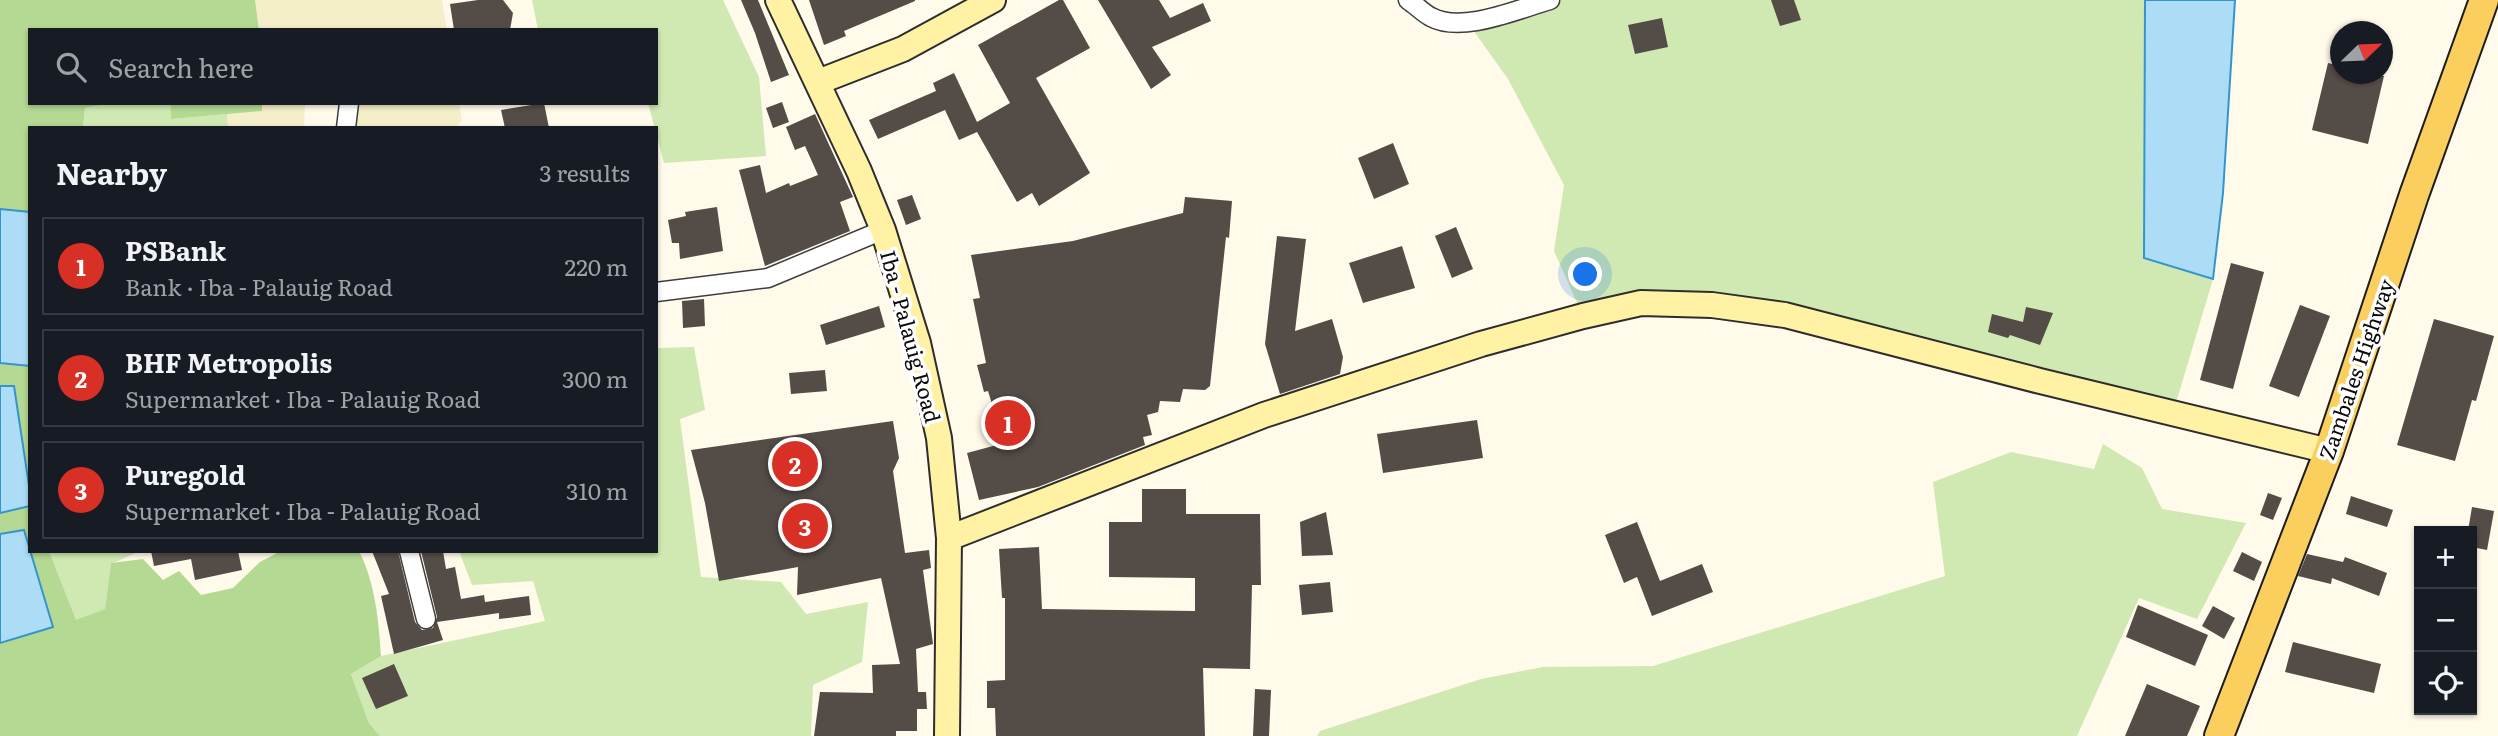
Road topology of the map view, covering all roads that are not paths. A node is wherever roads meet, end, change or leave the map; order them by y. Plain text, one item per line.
1 (778, 0) edge
2 (993, 0) edge
3 (1408, 0) edge
4 (1550, 0) edge
5 (2484, 0) edge
6 (818, 82) junction
7 (349, 105) edge
8 (346, 126) edge
9 (883, 230) junction
10 (658, 292) edge
11 (2329, 451) junction
12 (950, 538) junction
13 (410, 553) edge
14 (426, 619) dead end
15 (947, 736) edge
16 (2220, 736) edge

1 - 6 main road, Iba - Palauig Road
2 - 6 main road
3 - 4 street
5 - 11 main road, Zambales Highway
6 - 9 main road, Iba - Palauig Road
7 - 8 street
9 - 10 street
9 - 12 main road, Iba - Palauig Road
11 - 12 main road
11 - 16 main road, Zambales Highway
12 - 15 main road, Iba - Palauig Road
13 - 14 street

